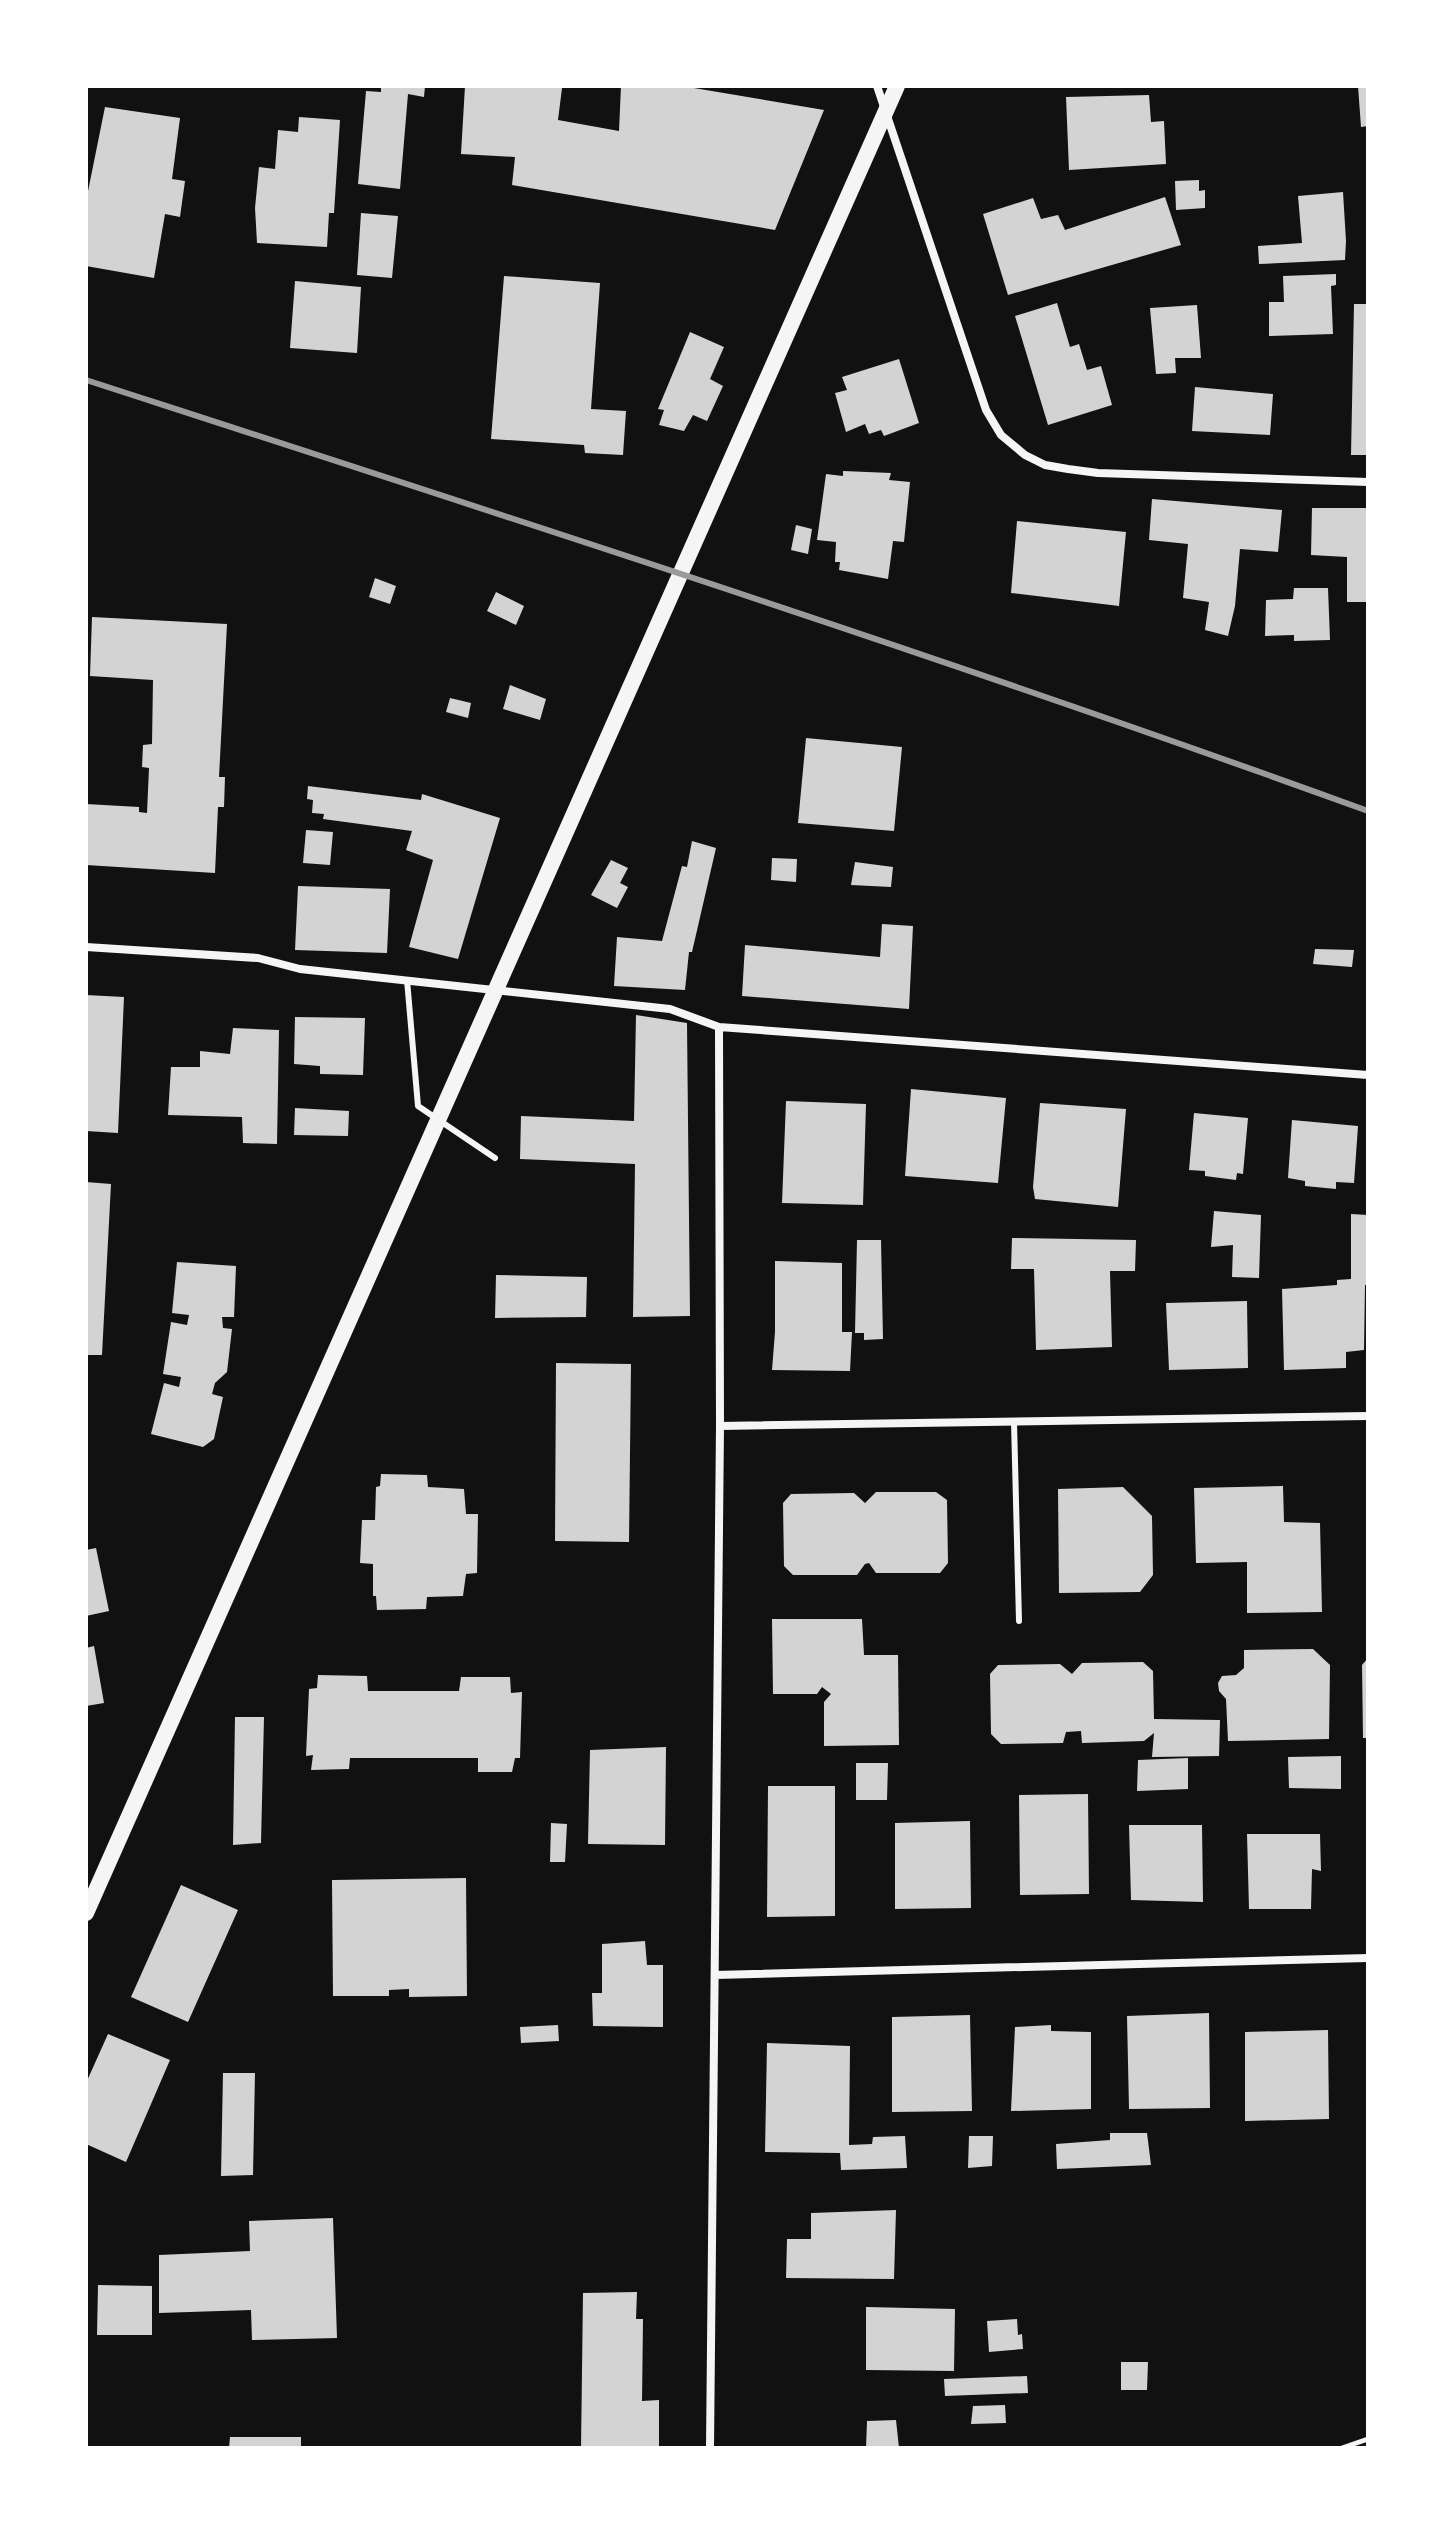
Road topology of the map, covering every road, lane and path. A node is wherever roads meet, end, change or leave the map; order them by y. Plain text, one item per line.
1 (877, 86) edge
2 (897, 86) edge
3 (1368, 482) edge
4 (86, 947) edge
5 (407, 980) junction
6 (719, 1027) junction
7 (1368, 1075) edge
8 (495, 1158) dead end
9 (1368, 1416) edge
10 (1014, 1422) junction
11 (720, 1426) junction
12 (1019, 1621) dead end
13 (86, 1913) edge
14 (1368, 1958) edge
15 (715, 1975) junction
16 (1368, 2439) edge
17 (710, 2448) edge
18 (1342, 2448) edge

1 - 3 street
2 - 13 main road
4 - 5 street
5 - 6 street
5 - 8 lane
6 - 7 street
6 - 11 street
9 - 10 street
10 - 11 street
10 - 12 lane
11 - 15 street
14 - 15 street
15 - 17 street
16 - 18 path

